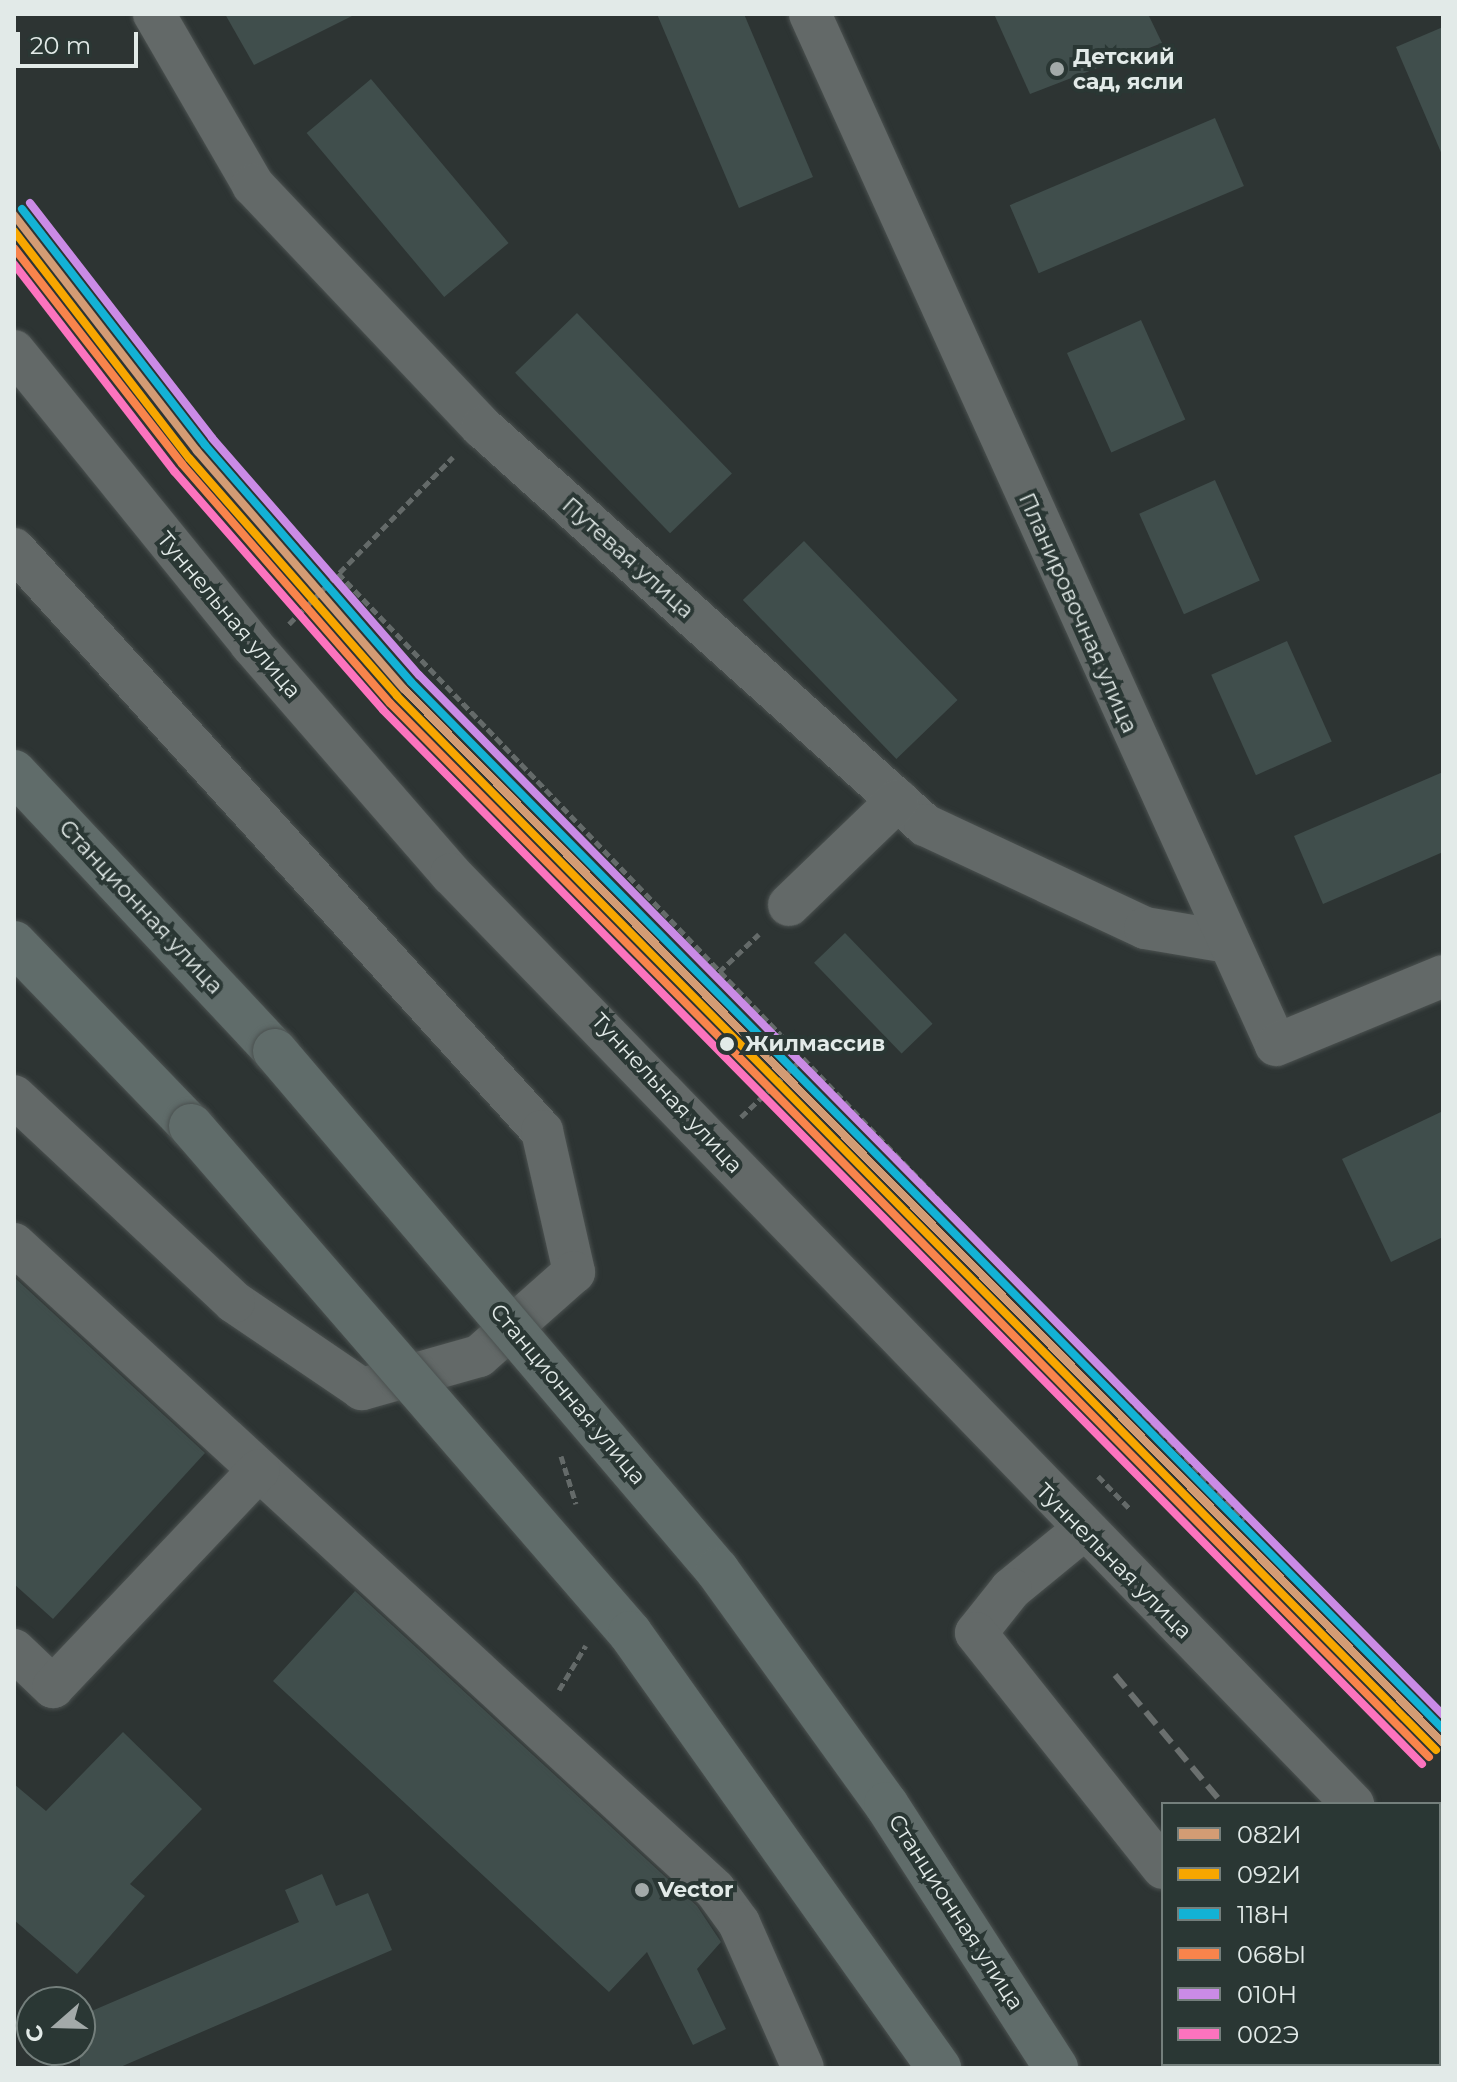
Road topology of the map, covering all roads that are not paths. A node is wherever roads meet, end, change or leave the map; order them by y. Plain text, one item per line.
1 (154, 14) edge
2 (810, 14) edge
3 (14, 351) edge
4 (14, 549) edge
5 (14, 772) edge
6 (898, 800) junction
7 (789, 905) road end
8 (1228, 942) junction
9 (14, 943) edge
10 (1443, 976) edge
11 (14, 1096) edge
12 (14, 1244) edge
13 (259, 1470) junction
14 (1083, 1530) junction
15 (14, 1650) edge
16 (1351, 1802) edge
17 (1161, 1865) edge
18 (803, 2068) edge
19 (939, 2068) edge
20 (1056, 2068) edge

1 - 6 street, Путевая улица
2 - 8 street, Планировочная улица
3 - 14 street, Туннельная улица
4 - 11 street
5 - 20 main road, Станционная улица, bridge
6 - 7 street
6 - 8 street, Путевая улица
8 - 10 street, Планировочная улица
9 - 19 main road, bridge
12 - 13 street
13 - 15 street
13 - 18 street
14 - 16 street, Туннельная улица
14 - 17 street

